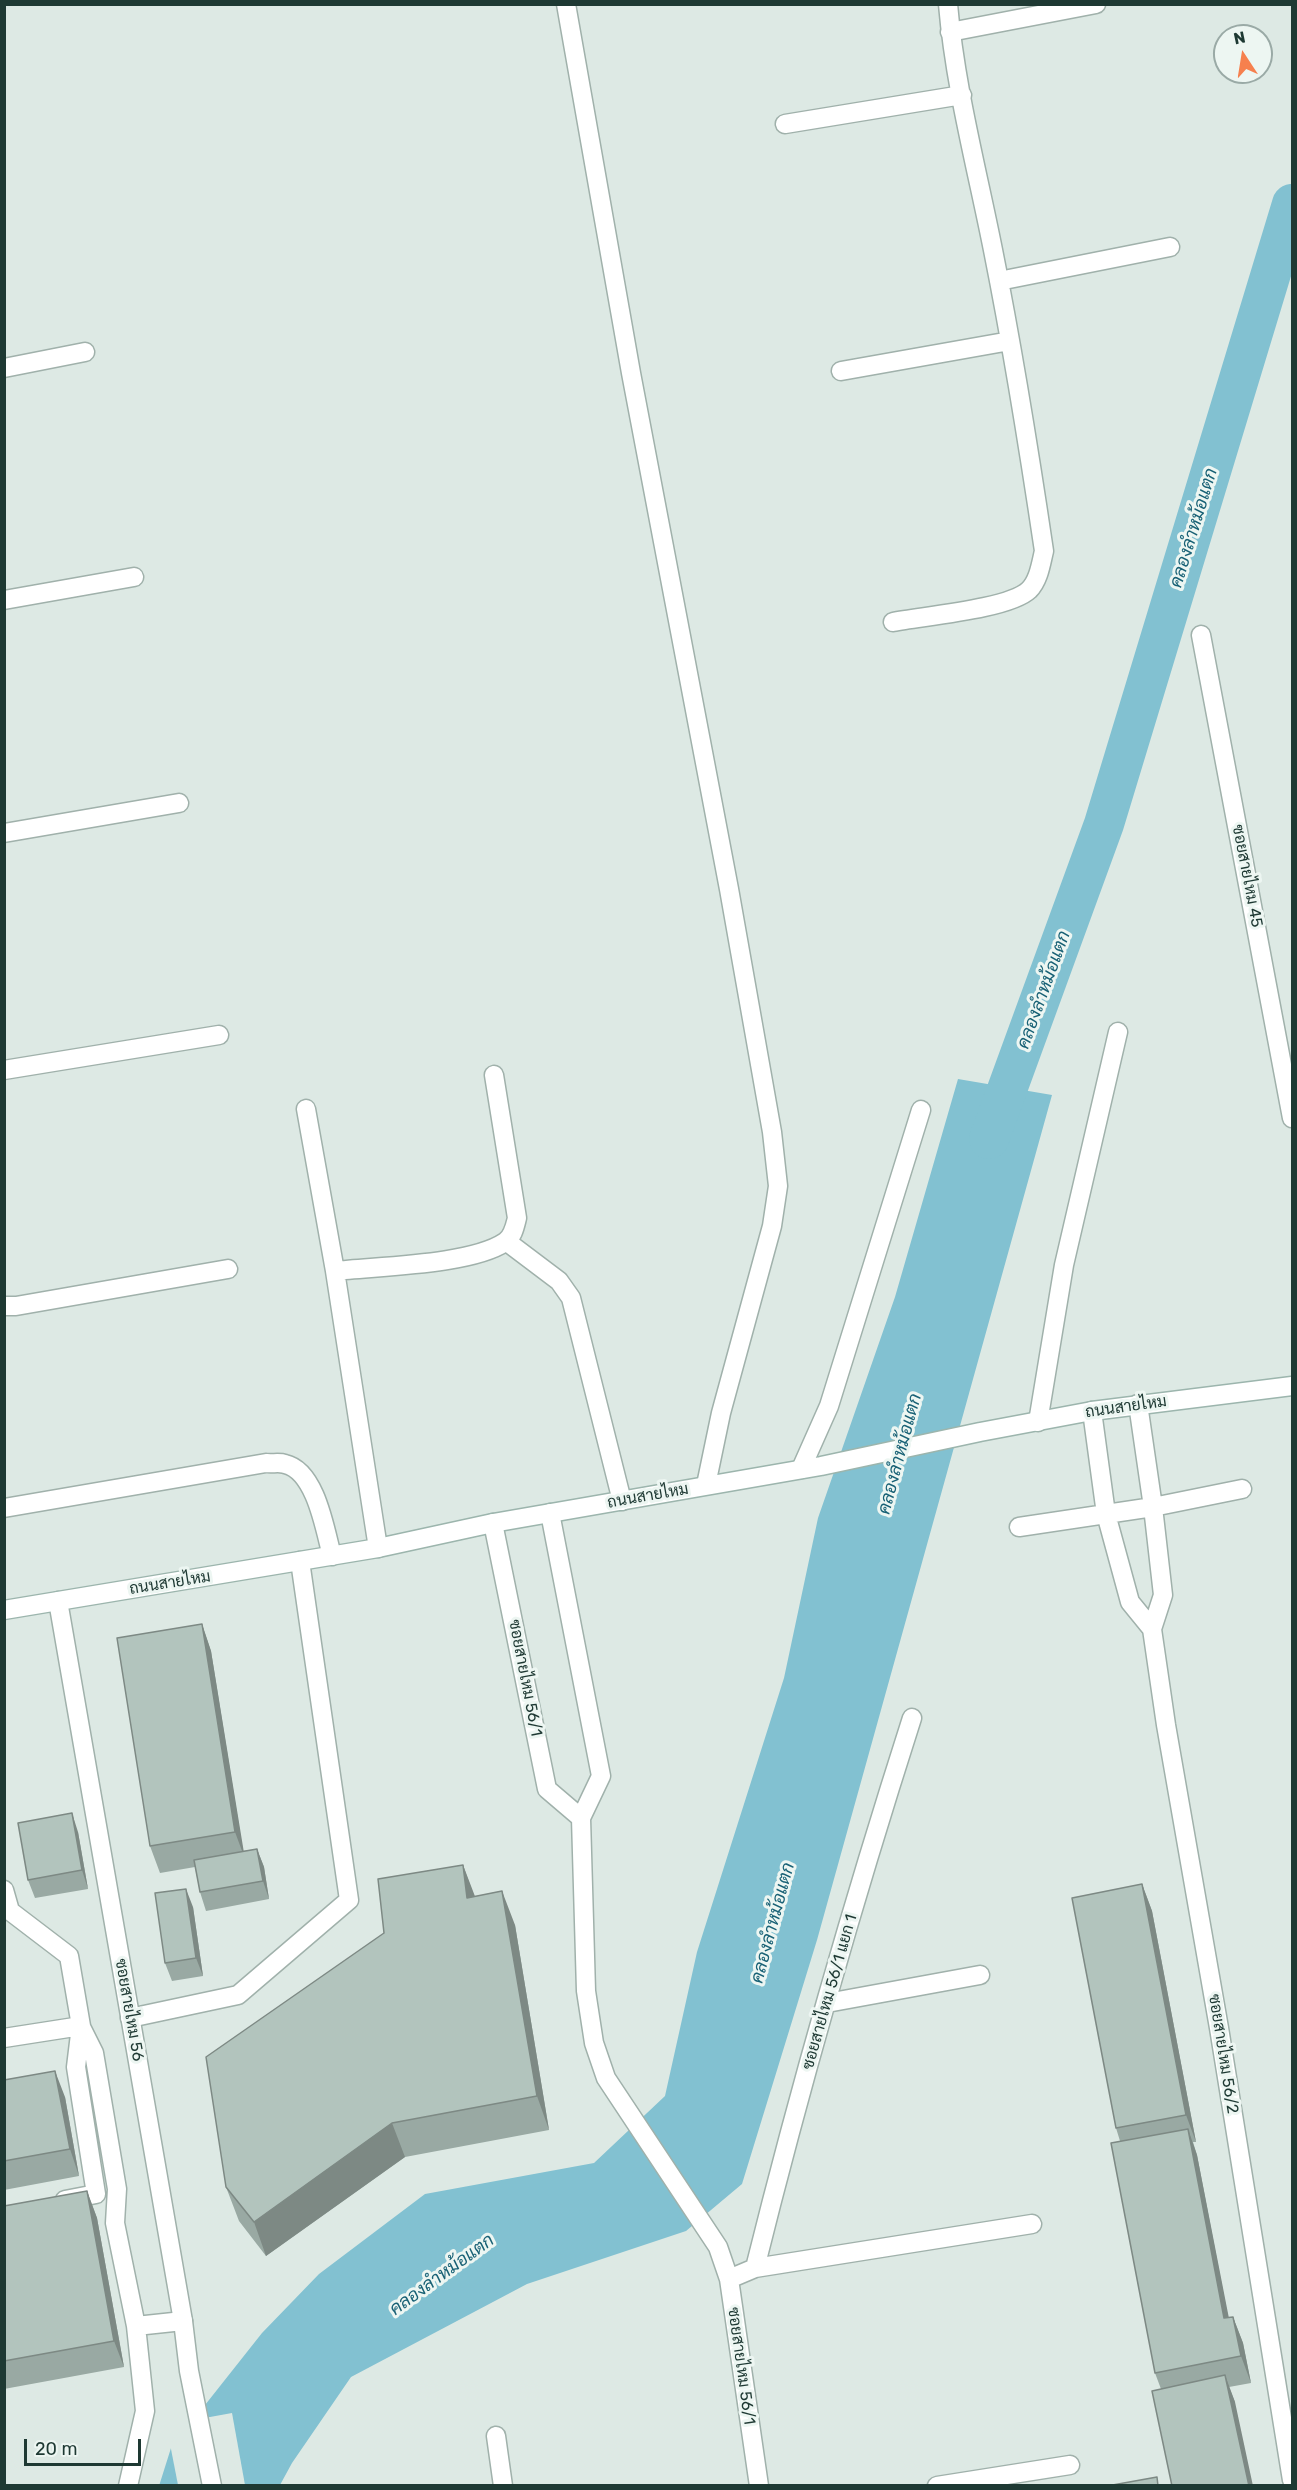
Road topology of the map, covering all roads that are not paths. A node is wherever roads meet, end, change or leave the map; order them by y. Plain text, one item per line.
1 (566, 4) edge
2 (948, 4) edge
3 (1096, 4) edge
4 (950, 32) junction
5 (962, 95) junction
6 (785, 124) dead end
7 (1170, 247) dead end
8 (999, 281) junction
9 (1010, 341) junction
10 (84, 352) dead end
11 (4, 368) edge
12 (841, 371) dead end
13 (134, 578) dead end
14 (4, 600) edge
15 (893, 622) dead end
16 (1201, 634) dead end
17 (179, 803) dead end
18 (4, 833) edge
19 (1118, 1032) dead end
20 (219, 1035) dead end
21 (4, 1071) edge
22 (494, 1075) dead end
23 (306, 1109) dead end
24 (921, 1110) dead end
25 (1293, 1118) edge
26 (506, 1241) junction
27 (228, 1269) dead end
28 (336, 1271) junction
29 (4, 1306) edge
30 (1293, 1386) edge
31 (1138, 1404) junction
32 (1092, 1411) junction
33 (1038, 1422) junction
34 (801, 1469) junction
35 (706, 1485) junction
36 (1242, 1489) dead end
37 (622, 1501) junction
38 (1153, 1507) junction
39 (4, 1508) edge
40 (550, 1513) junction
41 (1106, 1514) junction
42 (494, 1523) junction
43 (1019, 1527) dead end
44 (378, 1548) junction
45 (332, 1556) junction
46 (300, 1561) junction
47 (58, 1601) junction
48 (4, 1610) edge
49 (1152, 1629) junction
50 (912, 1718) dead end
51 (581, 1818) junction
52 (4, 1890) edge
53 (7, 1912) edge
54 (980, 1975) dead end
55 (827, 2003) junction
56 (130, 2018) junction
57 (81, 2026) junction
58 (4, 2038) edge
59 (50, 2202) edge
60 (1032, 2224) dead end
61 (755, 2268) junction
62 (729, 2279) junction
63 (183, 2321) junction
64 (136, 2326) junction
65 (496, 2436) dead end
66 (1070, 2465) dead end
67 (1293, 2480) edge
68 (128, 2486) edge
69 (212, 2486) edge
70 (503, 2486) edge
71 (759, 2486) edge
72 (937, 2486) edge

1 - 35 street
2 - 4 street
3 - 4 street
4 - 5 street
5 - 6 street
5 - 8 street
7 - 8 street
8 - 9 street
9 - 12 street
9 - 15 street
10 - 11 street
13 - 14 street
16 - 25 street, ซอยสายไหม 45
17 - 18 street
19 - 33 street
20 - 21 street
22 - 26 street
23 - 28 street
24 - 34 street
26 - 28 street
26 - 37 street
27 - 29 street
28 - 44 street
30 - 31 street, ถนนสายไหม
31 - 32 street, ถนนสายไหม
31 - 38 street, ซอยสายไหม 56/2
32 - 33 street, ถนนสายไหม
32 - 41 street
33 - 34 street, ถนนสายไหม
34 - 35 street, ถนนสายไหม
35 - 37 street, ถนนสายไหม
36 - 38 street
37 - 40 street, ถนนสายไหม
38 - 41 street
38 - 49 street, ซอยสายไหม 56/2
39 - 45 street
40 - 42 street, ถนนสายไหม
40 - 51 street
41 - 43 street
41 - 49 street
42 - 44 street, ถนนสายไหม
42 - 51 street, ซอยสายไหม 56/1
44 - 45 street, ถนนสายไหม
45 - 46 street, ถนนสายไหม
46 - 47 street, ถนนสายไหม
46 - 56 street
47 - 48 street, ถนนสายไหม
47 - 56 street, ซอยสายไหม 56
49 - 67 street, ซอยสายไหม 56/2
50 - 55 street, ซอยสายไหม 56/1 แยก 1
51 - 62 street, ซอยสายไหม 56/1
52 - 53 street
53 - 57 street
54 - 55 street
55 - 61 street, ซอยสายไหม 56/1 แยก 1
56 - 63 street, ซอยสายไหม 56
57 - 58 street
57 - 59 street
57 - 64 street
60 - 61 street
61 - 62 street
62 - 71 street, ซอยสายไหม 56/1
63 - 64 street
63 - 69 street, ซอยสายไหม 56
64 - 68 street
65 - 70 street
66 - 72 street

